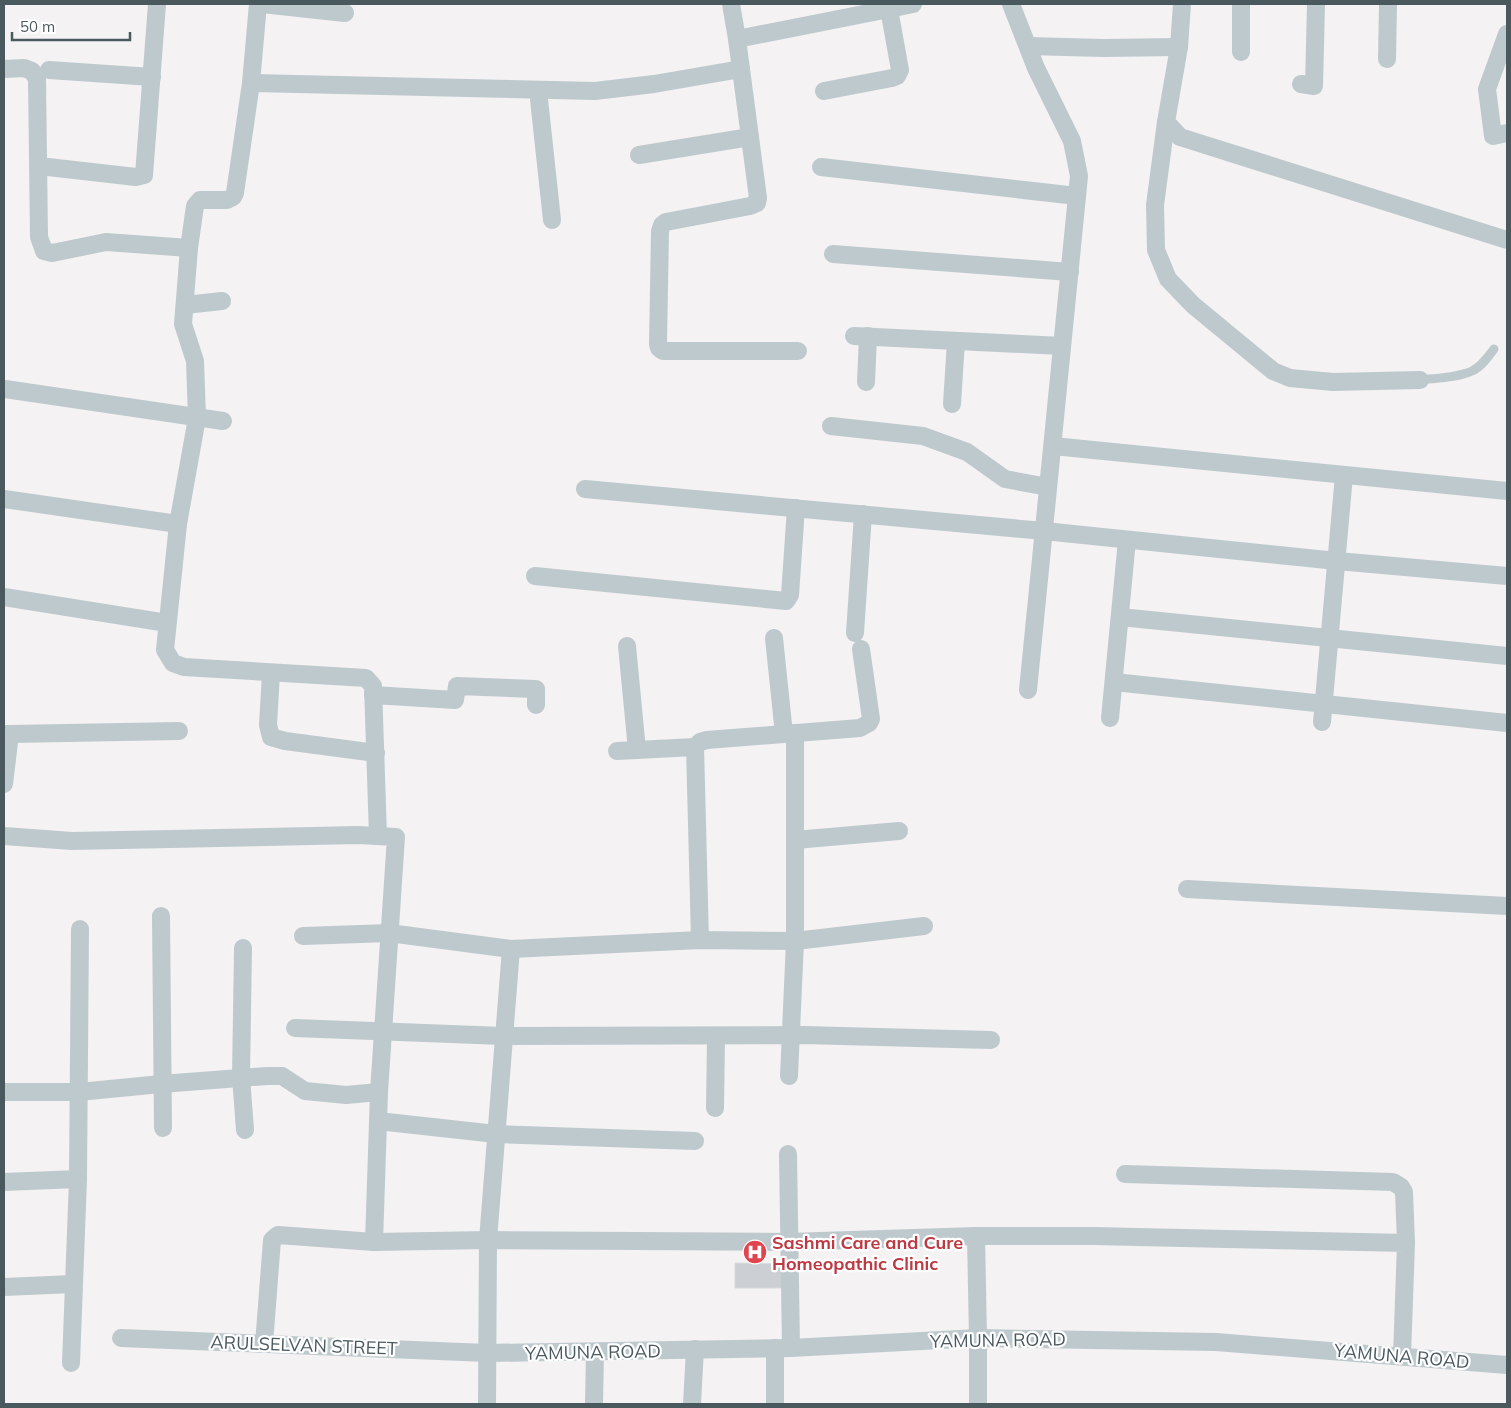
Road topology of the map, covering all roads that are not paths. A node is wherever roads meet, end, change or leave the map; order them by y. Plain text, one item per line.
1 (157, 4) edge
2 (258, 4) edge
3 (262, 4) edge
4 (731, 4) edge
5 (913, 4) edge
6 (1011, 4) edge
7 (1182, 4) edge
8 (1241, 4) edge
9 (1316, 4) edge
10 (1388, 4) edge
11 (889, 6) edge
12 (345, 13) dead end
13 (1507, 34) edge
14 (737, 39) junction
15 (1028, 46) junction
16 (1179, 47) junction
17 (1241, 52) dead end
18 (1387, 59) dead end
19 (741, 69) junction
20 (4, 70) edge
21 (49, 70) dead end
22 (152, 77) junction
23 (251, 83) junction
24 (1301, 84) dead end
25 (538, 90) junction
26 (824, 91) dead end
27 (1166, 122) junction
28 (1507, 133) edge
29 (750, 137) junction
30 (639, 155) dead end
31 (39, 166) junction
32 (821, 167) dead end
33 (1077, 196) junction
34 (552, 220) dead end
35 (1507, 240) edge
36 (189, 248) junction
37 (833, 254) dead end
38 (1070, 272) junction
39 (222, 301) dead end
40 (185, 305) junction
41 (956, 341) junction
42 (1062, 346) junction
43 (1494, 349) dead end
44 (798, 351) dead end
45 (1420, 380) joint
46 (866, 382) dead end
47 (5, 389) dead end
48 (952, 404) dead end
49 (196, 418) junction
50 (223, 421) dead end
51 (831, 426) dead end
52 (1052, 446) junction
53 (1344, 475) junction
54 (1048, 487) junction
55 (585, 489) dead end
56 (1507, 491) edge
57 (4, 499) edge
58 (796, 508) junction
59 (863, 514) junction
60 (178, 524) junction
61 (1044, 531) junction
62 (1127, 540) junction
63 (1337, 561) junction
64 (535, 576) dead end
65 (1507, 576) edge
66 (4, 597) edge
67 (1120, 617) junction
68 (167, 623) junction
69 (774, 638) dead end
70 (1330, 638) junction
71 (627, 646) dead end
72 (1507, 656) edge
73 (271, 673) junction
74 (1114, 682) junction
75 (1028, 690) dead end
76 (373, 695) junction
77 (536, 705) dead end
78 (1324, 705) junction
79 (1110, 718) dead end
80 (1322, 722) dead end
81 (1507, 723) edge
82 (179, 731) dead end
83 (789, 733) junction
84 (7, 734) edge
85 (695, 747) junction
86 (637, 750) junction
87 (617, 751) dead end
88 (376, 753) junction
89 (4, 784) edge
90 (899, 831) dead end
91 (4, 836) edge
92 (378, 836) junction
93 (795, 840) junction
94 (1186, 889) dead end
95 (1507, 906) edge
96 (161, 916) dead end
97 (924, 926) dead end
98 (80, 929) dead end
99 (390, 933) junction
100 (302, 936) dead end
101 (700, 940) junction
102 (796, 941) junction
103 (243, 948) dead end
104 (511, 949) junction
105 (294, 1028) dead end
106 (383, 1032) junction
107 (791, 1035) junction
108 (503, 1036) junction
109 (716, 1036) junction
110 (991, 1040) dead end
111 (789, 1076) dead end
112 (242, 1077) junction
113 (161, 1084) junction
114 (4, 1092) edge
115 (79, 1092) junction
116 (379, 1092) junction
117 (715, 1108) dead end
118 (378, 1122) junction
119 (163, 1128) dead end
120 (245, 1130) dead end
121 (496, 1134) junction
122 (695, 1141) dead end
123 (788, 1154) dead end
124 (1125, 1174) dead end
125 (78, 1179) junction
126 (4, 1182) edge
127 (976, 1236) junction
128 (488, 1240) junction
129 (374, 1242) junction
130 (789, 1242) junction
131 (1406, 1242) junction
132 (73, 1284) junction
133 (4, 1287) edge
134 (121, 1338) dead end
135 (978, 1338) junction
136 (264, 1344) junction
137 (783, 1348) junction
138 (695, 1349) junction
139 (595, 1352) junction
140 (487, 1353) junction
141 (1402, 1356) junction
142 (71, 1363) dead end
143 (1507, 1364) edge
144 (487, 1404) edge
145 (594, 1404) edge
146 (692, 1404) edge
147 (775, 1404) edge
148 (978, 1404) edge

1 - 22 street
2 - 23 street
3 - 12 street
4 - 14 street
5 - 11 street
6 - 15 street
7 - 16 street
8 - 17 street
9 - 24 street
10 - 18 street
11 - 14 street
11 - 26 street
13 - 28 street
14 - 19 street
15 - 16 street
15 - 33 street
16 - 27 street
19 - 25 street
19 - 29 street
20 - 31 street
21 - 22 street
22 - 31 street
23 - 25 street
23 - 36 street
25 - 34 street
27 - 35 street
27 - 45 street
29 - 30 street
29 - 44 street
31 - 36 street
32 - 33 street
33 - 38 street
36 - 40 street
37 - 38 street
38 - 42 street
39 - 40 street
40 - 49 street
41 - 42 street
41 - 46 street
41 - 48 street
42 - 52 street
43 - 45 lane
47 - 49 street
49 - 50 street
49 - 60 street
51 - 54 street
52 - 53 street
52 - 54 street
53 - 56 street
53 - 63 street
54 - 61 street
55 - 58 street
57 - 60 street
58 - 59 street
58 - 64 street
59 - 61 street
59 - 83 street
60 - 68 street
61 - 62 street
61 - 75 street
62 - 63 street
62 - 67 street
63 - 65 street
63 - 70 street
66 - 68 street
67 - 70 street
67 - 74 street
68 - 73 street
69 - 83 street
70 - 72 street
70 - 78 street
71 - 86 street
73 - 76 street
73 - 88 street
74 - 78 street
74 - 79 street
76 - 77 street
76 - 88 street
78 - 80 street
78 - 81 street
82 - 84 street
83 - 85 street
83 - 93 street
84 - 89 street
85 - 86 street
85 - 101 street
86 - 87 street
88 - 92 street
90 - 93 street
91 - 92 street
92 - 99 street
93 - 102 street
94 - 95 street
96 - 113 street
97 - 102 street
98 - 115 street
99 - 100 street
99 - 104 street
99 - 106 street
101 - 102 street
101 - 104 street
102 - 107 street
103 - 112 street
104 - 108 street
105 - 106 street
106 - 108 street
106 - 116 street
107 - 109 street
107 - 110 street
107 - 111 street
108 - 109 street
108 - 121 street
109 - 117 street
112 - 113 street
112 - 116 street
112 - 120 street
113 - 115 street
113 - 119 street
114 - 115 street
115 - 125 street
116 - 118 street
118 - 121 street
118 - 129 street
121 - 122 street
121 - 128 street
123 - 130 street
124 - 131 street
125 - 126 street
125 - 132 street
127 - 130 street
127 - 131 street
127 - 135 street
128 - 129 street
128 - 130 street
128 - 140 street
129 - 136 street
130 - 137 street
131 - 141 street
132 - 133 street
132 - 142 street
134 - 136 street, ARULSELVAN STREET
135 - 137 street, YAMUNA ROAD
135 - 141 street, YAMUNA ROAD
135 - 148 street
136 - 140 street, ARULSELVAN STREET
137 - 138 street, YAMUNA ROAD
137 - 147 street
138 - 139 street, YAMUNA ROAD
138 - 146 street
139 - 140 street, YAMUNA ROAD
139 - 145 street
140 - 144 street
141 - 143 street, YAMUNA ROAD

